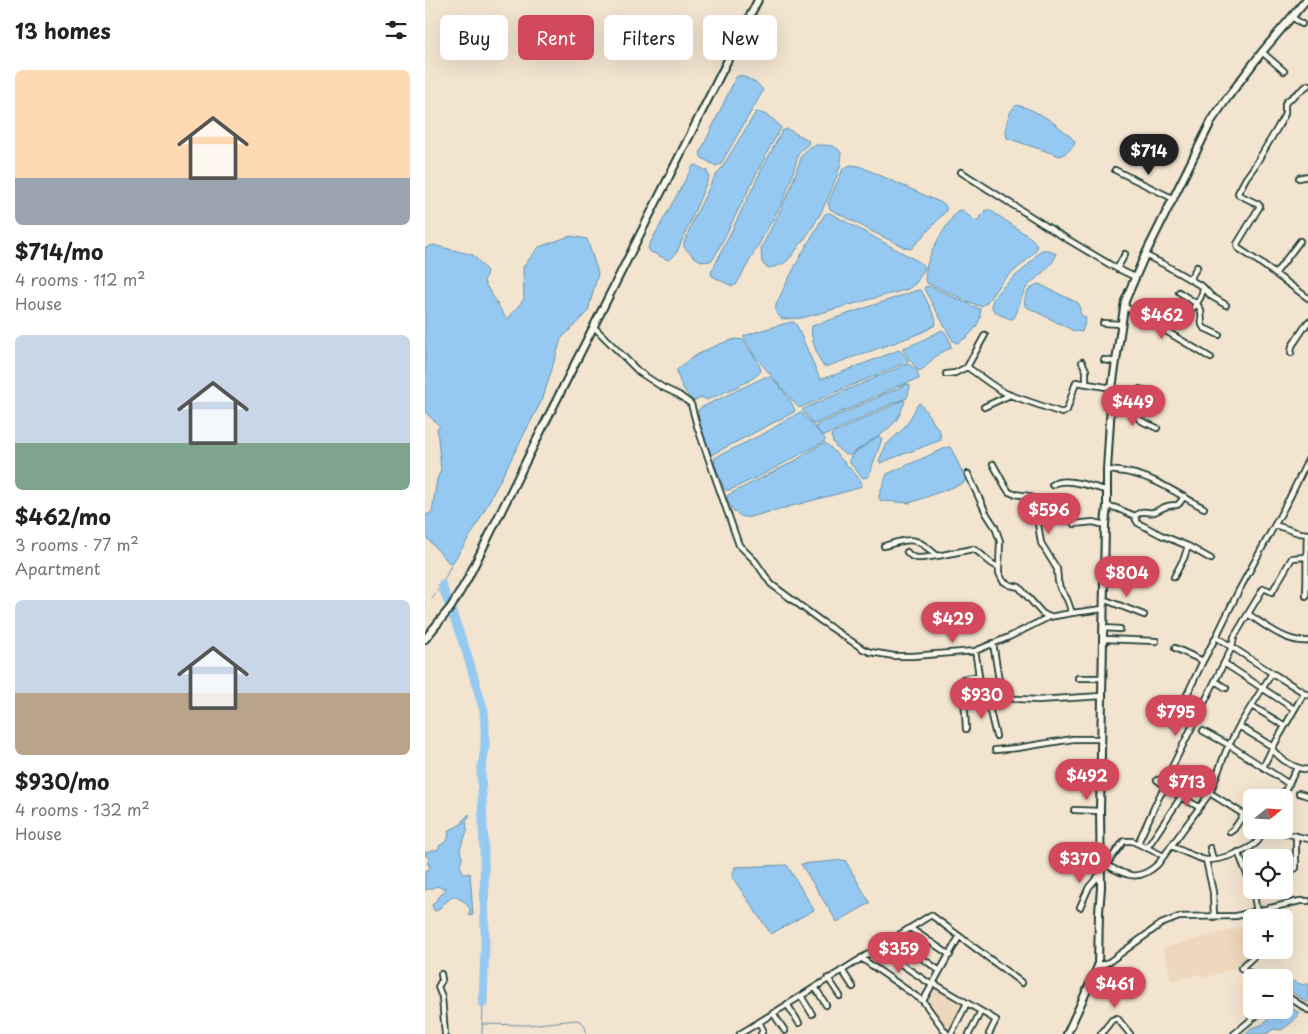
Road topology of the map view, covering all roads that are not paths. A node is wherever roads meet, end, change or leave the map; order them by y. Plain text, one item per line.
1 (758, 0) edge
2 (1302, 1) edge
3 (1292, 16) junction
4 (1302, 24) dead end
5 (1262, 52) junction
6 (1284, 71) dead end
7 (1308, 85) edge
8 (1115, 170) dead end
9 (961, 172) dead end
10 (1308, 176) edge
11 (1299, 178) dead end
12 (1174, 200) junction
13 (1300, 241) dead end
14 (1125, 254) dead end
15 (1145, 255) junction
16 (1197, 267) dead end
17 (1117, 269) junction
18 (1275, 274) junction
19 (1135, 277) junction
20 (1190, 279) junction
21 (1203, 287) junction
22 (1179, 292) dead end
23 (1307, 295) edge
24 (1197, 304) junction
25 (1226, 305) dead end
26 (1124, 306) junction
27 (1187, 314) dead end
28 (1308, 322) edge
29 (1103, 323) dead end
30 (1121, 324) junction
31 (594, 327) junction
32 (1219, 335) dead end
33 (985, 336) dead end
34 (1291, 353) dead end
35 (1211, 358) dead end
36 (1104, 360) dead end
37 (1081, 362) dead end
38 (1116, 362) junction
39 (967, 367) junction
40 (945, 374) dead end
41 (1086, 383) junction
42 (1112, 388) junction
43 (1010, 395) junction
44 (1157, 396) dead end
45 (1111, 403) junction
46 (984, 407) dead end
47 (1133, 407) junction
48 (1157, 428) dead end
49 (1308, 460) edge
50 (993, 464) dead end
51 (1107, 470) junction
52 (968, 474) dead end
53 (1052, 485) dead end
54 (1106, 490) junction
55 (1184, 496) junction
56 (1107, 506) junction
57 (1204, 508) dead end
58 (1066, 511) dead end
59 (1135, 516) junction
60 (1105, 525) junction
61 (1275, 525) junction
62 (1308, 534) edge
63 (884, 546) dead end
64 (1188, 546) junction
65 (907, 552) dead end
66 (937, 556) junction
67 (1305, 557) junction
68 (1211, 559) dead end
69 (999, 568) junction
70 (1104, 571) junction
71 (1174, 577) dead end
72 (1136, 580) dead end
73 (1306, 596) dead end
74 (1103, 599) junction
75 (1103, 609) junction
76 (1072, 613) junction
77 (1248, 614) junction
78 (1144, 615) dead end
79 (1049, 617) junction
80 (1103, 628) junction
81 (1120, 629) dead end
82 (1216, 637) junction
83 (425, 639) edge
84 (1103, 639) junction
85 (1308, 641) edge
86 (1156, 642) dead end
87 (993, 643) junction
88 (1232, 647) junction
89 (1175, 648) dead end
90 (975, 651) junction
91 (1203, 661) junction
92 (1224, 663) junction
93 (1272, 674) junction
94 (979, 676) junction
95 (1078, 678) dead end
96 (1102, 678) junction
97 (1215, 681) junction
98 (1226, 688) dead end
99 (1262, 688) junction
100 (983, 689) dead end
101 (1306, 694) edge
102 (1102, 696) junction
103 (998, 698) junction
104 (1252, 706) junction
105 (1294, 709) junction
106 (1173, 724) dead end
107 (1239, 726) junction
108 (1285, 726) junction
109 (966, 729) dead end
110 (1203, 731) dead end
111 (996, 736) dead end
112 (1102, 739) junction
113 (1229, 745) junction
114 (1272, 748) junction
115 (995, 750) dead end
116 (1172, 767) dead end
117 (1263, 767) junction
118 (1297, 768) junction
119 (1308, 770) edge
120 (1157, 780) dead end
121 (1289, 784) junction
122 (1166, 786) junction
123 (1286, 789) edge
124 (1210, 793) junction
125 (1299, 793) dead end
126 (1308, 796) edge
127 (1181, 797) junction
128 (1199, 807) junction
129 (1074, 810) dead end
130 (1100, 812) junction
131 (1243, 813) edge
132 (1243, 816) edge
133 (1230, 832) dead end
134 (1293, 835) edge
135 (1297, 836) junction
136 (1308, 838) edge
137 (1258, 839) edge
138 (1137, 843) junction
139 (1171, 846) junction
140 (1147, 848) junction
141 (1210, 848) dead end
142 (1238, 852) junction
143 (1164, 856) junction
144 (1213, 859) junction
145 (1205, 860) junction
146 (1243, 864) edge
147 (1103, 868) junction
148 (1293, 870) edge
149 (1308, 901) edge
150 (1080, 907) dead end
151 (1269, 909) edge
152 (1243, 915) edge
153 (1213, 917) junction
154 (910, 928) junction
155 (959, 937) junction
156 (893, 938) junction
157 (877, 948) junction
158 (950, 955) junction
159 (861, 958) junction
160 (1251, 959) edge
161 (1098, 966) junction
162 (1243, 969) edge
163 (842, 970) junction
164 (940, 971) junction
165 (441, 974) dead end
166 (829, 978) junction
167 (1022, 983) dead end
168 (933, 984) junction
169 (815, 987) junction
170 (853, 987) dead end
171 (801, 996) junction
172 (840, 996) dead end
173 (1293, 1000) edge
174 (923, 1002) junction
175 (967, 1003) junction
176 (787, 1004) junction
177 (826, 1005) dead end
178 (1308, 1010) edge
179 (981, 1011) junction
180 (773, 1013) junction
181 (812, 1014) dead end
182 (1252, 1019) edge
183 (759, 1022) junction
184 (799, 1023) dead end
185 (746, 1032) edge
186 (785, 1032) dead end
187 (445, 1034) edge
188 (740, 1034) edge
189 (761, 1034) edge
190 (949, 1034) edge
191 (969, 1034) edge
192 (989, 1034) edge
193 (1067, 1034) edge
194 (1101, 1034) edge
195 (1130, 1034) edge
196 (1234, 1034) edge

1 - 31 street
2 - 3 street
3 - 4 street
3 - 5 street
5 - 6 street
5 - 12 street
7 - 18 street
8 - 12 street
9 - 17 street
10 - 11 street
12 - 15 street
13 - 18 street
14 - 17 street
15 - 19 street
15 - 20 street
16 - 20 street
17 - 19 street
18 - 23 street
19 - 26 street
20 - 21 street
21 - 24 street
21 - 25 street
22 - 24 street
24 - 27 street
24 - 32 street
26 - 30 street
26 - 35 street
28 - 34 street
29 - 30 street
30 - 38 street
31 - 83 street
31 - 90 street
33 - 39 street
36 - 38 street
37 - 41 street
38 - 42 street
39 - 40 street
39 - 43 street
41 - 42 street
41 - 43 street
42 - 45 street
43 - 46 street
44 - 47 street
45 - 47 street
45 - 51 street
47 - 48 street
49 - 61 street
50 - 76 street
51 - 54 street
51 - 55 street
52 - 69 street
53 - 54 street
54 - 56 street
55 - 57 street
55 - 59 street
56 - 59 street
56 - 60 street
58 - 60 street
59 - 64 street
60 - 70 street
61 - 62 street
61 - 82 street
62 - 67 street
63 - 66 street
64 - 68 street
64 - 71 street
65 - 66 street
66 - 69 street
67 - 73 street
67 - 77 street
69 - 79 street
70 - 72 street
70 - 74 street
74 - 75 street
74 - 78 street
75 - 76 street
75 - 80 street
76 - 79 street
77 - 85 street
77 - 88 street
79 - 87 street
80 - 81 street
80 - 84 street
82 - 88 street
82 - 91 street
84 - 86 street
84 - 96 street
87 - 90 street
87 - 103 street
88 - 92 street
88 - 93 street
89 - 91 street
90 - 94 street
91 - 106 street
92 - 97 street
92 - 99 street
93 - 99 street
93 - 101 street
94 - 100 street
94 - 109 street
95 - 96 street
96 - 102 street
97 - 98 street
97 - 116 street
99 - 104 street
99 - 105 street
101 - 105 street
102 - 103 street
102 - 112 street
103 - 111 street
104 - 107 street
104 - 108 street
105 - 108 street
107 - 113 street
107 - 114 street
108 - 114 street
110 - 113 street
112 - 115 street
112 - 130 street
113 - 117 street
113 - 124 street
114 - 117 street
114 - 118 street
117 - 121 street
118 - 119 street
118 - 121 street
120 - 122 street
121 - 123 street
122 - 127 street
122 - 138 street
124 - 128 street
124 - 131 street
125 - 126 street
127 - 128 street
127 - 140 street
128 - 139 street
129 - 130 street
130 - 147 street
132 - 133 street
134 - 135 street
135 - 136 street
135 - 148 street
137 - 142 street
138 - 140 street
138 - 147 street
139 - 143 street
139 - 145 street
140 - 143 street
141 - 144 street
142 - 144 street
142 - 146 street
143 - 147 street
144 - 145 street
145 - 153 street
147 - 150 street
147 - 161 street
149 - 151 street
152 - 153 street
153 - 161 street
154 - 155 street
154 - 156 street
154 - 158 street
155 - 158 street
155 - 167 street
156 - 157 street
156 - 164 street
157 - 159 street
157 - 168 street
158 - 164 street
159 - 163 street
159 - 174 street
160 - 162 street
161 - 193 street
163 - 166 street
163 - 170 street
164 - 168 street
165 - 187 street
166 - 169 street
166 - 172 street
168 - 174 street
168 - 175 street
169 - 171 street
169 - 177 street
171 - 176 street
171 - 181 street
173 - 178 street
174 - 190 street
175 - 179 street
175 - 190 street
176 - 180 street
176 - 184 street
179 - 191 street
179 - 192 street
180 - 183 street
180 - 186 street
182 - 196 street
183 - 185 street
183 - 189 street
185 - 188 street
194 - 195 street

